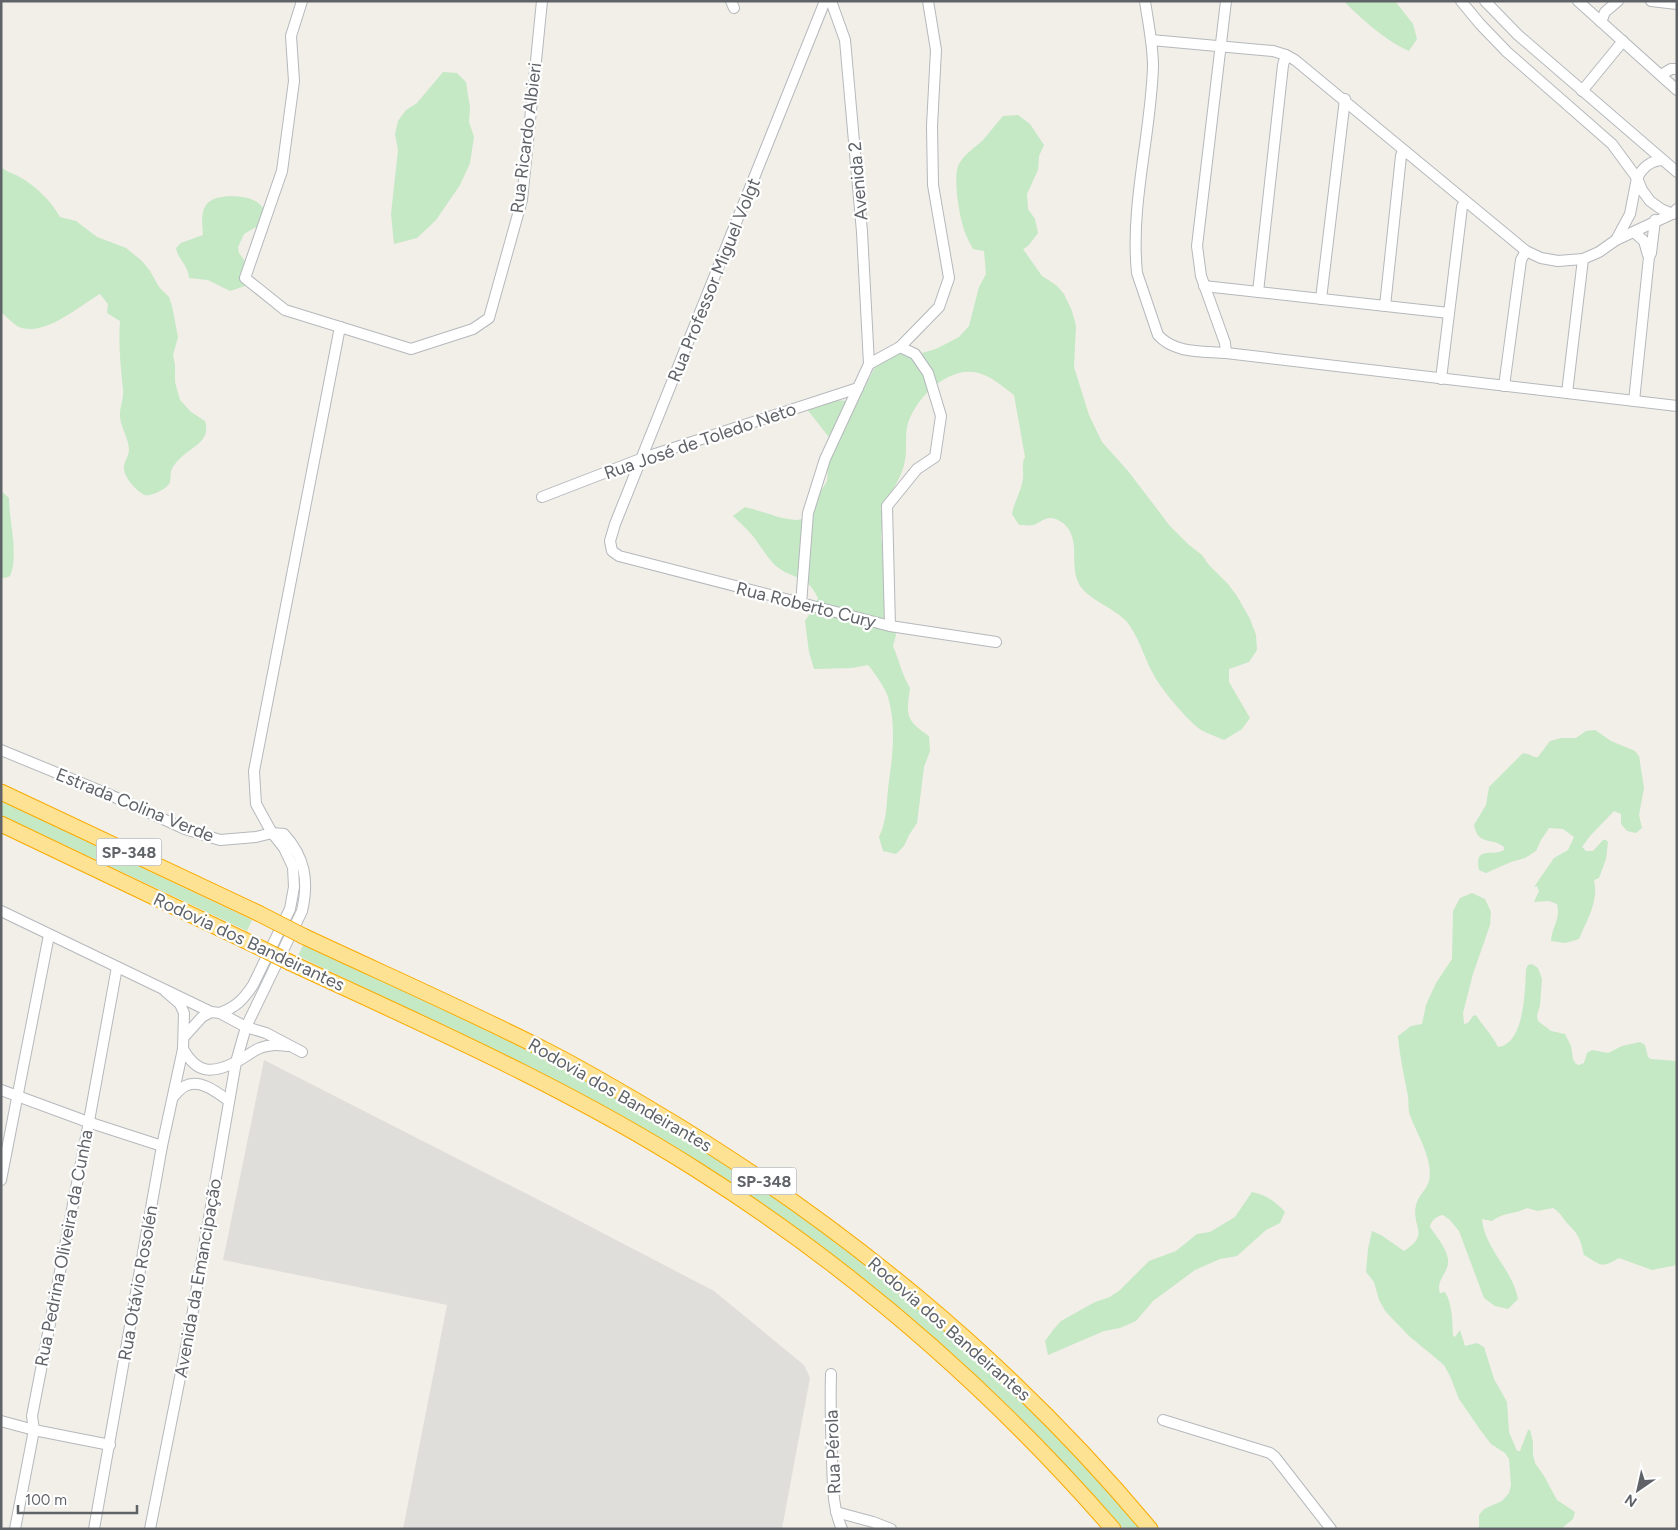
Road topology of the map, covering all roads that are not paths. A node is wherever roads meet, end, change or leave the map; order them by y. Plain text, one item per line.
1 (302, 1) edge
2 (542, 1) edge
3 (825, 1) edge
4 (831, 1) edge
5 (928, 1) edge
6 (1145, 1) edge
7 (1226, 1) edge
8 (1461, 1) edge
9 (1485, 1) edge
10 (1578, 1) edge
11 (1618, 1) edge
12 (1651, 1) edge
13 (1677, 4) edge
14 (1601, 22) junction
15 (1151, 40) junction
16 (1623, 41) junction
17 (1222, 47) junction
18 (1286, 55) junction
19 (1677, 68) edge
20 (1661, 76) junction
21 (1677, 90) edge
22 (1582, 91) junction
23 (1345, 99) junction
24 (1403, 150) junction
25 (1662, 160) junction
26 (1677, 172) edge
27 (1637, 178) junction
28 (1465, 201) junction
29 (1675, 213) edge
30 (1655, 220) junction
31 (1634, 232) junction
32 (1616, 240) junction
33 (1526, 251) junction
34 (1649, 257) junction
35 (1583, 259) junction
36 (1204, 286) junction
37 (1258, 292) junction
38 (1321, 299) junction
39 (1386, 306) junction
40 (1449, 313) junction
41 (340, 327) junction
42 (900, 347) junction
43 (1226, 353) junction
44 (869, 364) junction
45 (1440, 379) junction
46 (1504, 386) junction
47 (858, 388) junction
48 (1567, 393) junction
49 (1634, 401) junction
50 (1677, 406) edge
51 (642, 458) junction
52 (542, 496) dead end
53 (620, 556) joint
54 (801, 604) junction
55 (890, 626) junction
56 (996, 642) dead end
57 (1, 750) edge
58 (1, 792) edge
59 (1, 824) edge
60 (272, 833) junction
61 (1, 911) edge
62 (49, 935) junction
63 (117, 967) junction
64 (166, 991) junction
65 (215, 1012) junction
66 (246, 1027) junction
67 (184, 1037) junction
68 (289, 1046) junction
69 (183, 1049) junction
70 (302, 1052) dead end
71 (236, 1062) junction
72 (1, 1090) edge
73 (18, 1096) junction
74 (173, 1097) junction
75 (229, 1101) junction
76 (88, 1122) junction
77 (162, 1146) junction
78 (1, 1180) edge
79 (831, 1374) dead end
80 (1163, 1420) dead end
81 (1, 1421) edge
82 (34, 1430) junction
83 (110, 1445) junction
84 (836, 1512) junction
85 (15, 1529) edge
86 (94, 1529) edge
87 (150, 1529) edge
88 (842, 1529) edge
89 (892, 1529) edge
90 (1113, 1529) edge
91 (1150, 1529) edge
92 (1331, 1529) edge

1 - 41 street, Rua Ricardo Albieri
2 - 41 street, Rua Ricardo Albieri
3 - 51 street, Rua Professor Miguel Volgt
4 - 44 street, Avenida 2
5 - 42 street
6 - 15 street
7 - 17 street
8 - 27 street
9 - 22 street
10 - 14 street
11 - 14 street
12 - 13 street
14 - 16 street
15 - 17 street
15 - 43 street
16 - 20 street
16 - 22 street
17 - 18 street
17 - 36 street
18 - 23 street
18 - 37 street
19 - 20 street
20 - 21 street
22 - 25 street
23 - 24 street
23 - 38 street
24 - 28 street
24 - 39 street
25 - 26 street
25 - 27 street
27 - 29 street
27 - 32 street
28 - 33 street
28 - 40 street
29 - 30 street
30 - 31 street
30 - 34 street
31 - 32 street
31 - 34 street
32 - 35 street
33 - 35 street
33 - 46 street
34 - 49 street
35 - 48 street
36 - 37 street
36 - 43 street
37 - 38 street
38 - 39 street
39 - 40 street
40 - 45 street
41 - 60 street
42 - 44 street
42 - 55 street
43 - 45 street
44 - 47 street
45 - 46 street
46 - 48 street
47 - 51 street, Rua José de Toledo Neto
47 - 54 street
48 - 49 street
49 - 50 street
51 - 52 street, Rua José de Toledo Neto
51 - 53 street, Rua Professor Miguel Volgt
53 - 54 street, Rua Roberto Cury
54 - 55 street, Rua Roberto Cury
55 - 56 street, Rua Roberto Cury
57 - 60 street, Estrada Colina Verde
58 - 91 highway, Rodovia dos Bandeirantes / SP-348, bridge
59 - 90 highway, Rodovia dos Bandeirantes / SP-348, bridge
60 - 65 street
60 - 66 street
61 - 62 street
62 - 63 street
62 - 73 street
63 - 64 street
63 - 76 street, Rua Pedrina Oliveira da Cunha
64 - 65 street
64 - 67 street, Rua Otávio Rosolén
65 - 66 street
65 - 67 street
66 - 68 street
66 - 71 street, Avenida da Emancipação
67 - 69 street, Rua Otávio Rosolén
68 - 70 street
68 - 71 street
69 - 71 street
69 - 74 street, Rua Otávio Rosolén
71 - 75 street, Avenida da Emancipação
72 - 73 street
73 - 76 street
73 - 78 street
74 - 75 street
74 - 77 street, Rua Otávio Rosolén
75 - 87 street, Avenida da Emancipação
76 - 77 street
76 - 82 street, Rua Pedrina Oliveira da Cunha
77 - 83 street, Rua Otávio Rosolén
79 - 84 street, Rua Pérola
80 - 92 street
81 - 82 street
82 - 83 street
82 - 85 street, Rua Pedrina Oliveira da Cunha
83 - 86 street, Rua Otávio Rosolén
84 - 88 street, Rua Pérola
84 - 89 street

